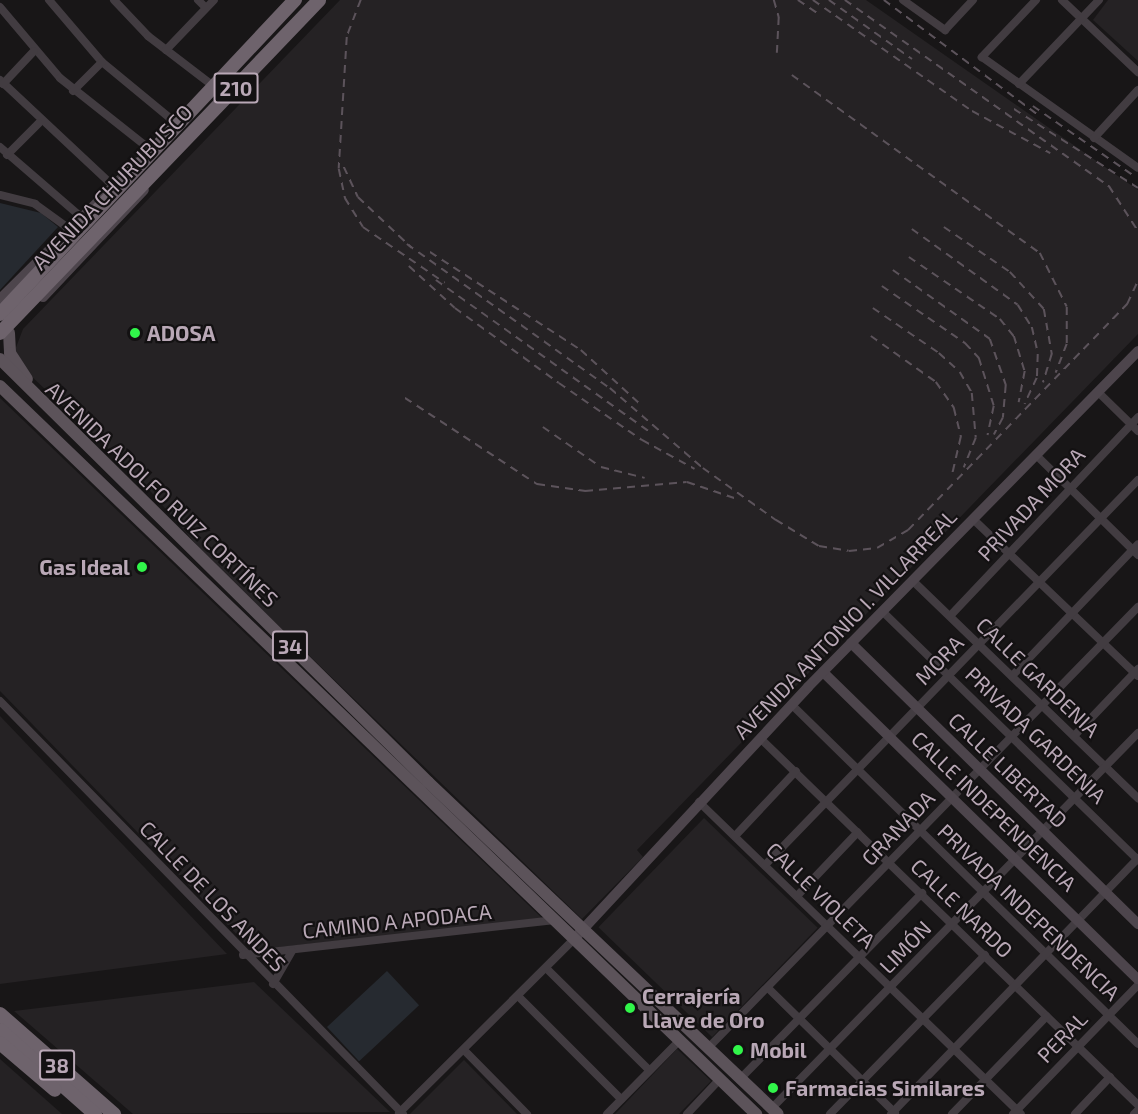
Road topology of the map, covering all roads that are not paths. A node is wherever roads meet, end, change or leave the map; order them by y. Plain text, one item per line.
1 (49, 0) edge
2 (114, 0) edge
3 (198, 0) edge
4 (214, 0) edge
5 (319, 0) edge
6 (325, 0) edge
7 (903, 0) edge
8 (973, 0) edge
9 (1036, 0) edge
10 (1062, 0) edge
11 (1099, 0) edge
12 (293, 1) edge
13 (0, 7) edge
14 (206, 8) junction
15 (304, 17) junction
16 (1081, 19) junction
17 (166, 50) junction
18 (34, 51) junction
19 (102, 62) junction
20 (1138, 72) edge
21 (2, 82) edge
22 (1019, 84) junction
23 (212, 86) junction
24 (1138, 90) edge
25 (73, 91) junction
26 (39, 123) junction
27 (177, 123) junction
28 (1094, 138) junction
29 (0, 147) edge
30 (7, 155) junction
31 (148, 156) junction
32 (1138, 168) edge
33 (153, 175) junction
34 (111, 184) junction
35 (45, 190) junction
36 (0, 195) edge
37 (35, 204) junction
38 (80, 216) junction
39 (73, 230) junction
40 (0, 300) edge
41 (0, 314) edge
42 (3, 336) edge
43 (1138, 351) edge
44 (0, 359) edge
45 (0, 386) edge
46 (1098, 392) junction
47 (1138, 417) edge
48 (1131, 424) junction
49 (1138, 431) edge
50 (1036, 455) junction
51 (1138, 480) edge
52 (1070, 489) junction
53 (1100, 518) junction
54 (974, 520) junction
55 (190, 548) junction
56 (1136, 550) edge
57 (1009, 553) junction
58 (913, 581) junction
59 (1041, 583) junction
60 (1138, 607) edge
61 (883, 612) junction
62 (1073, 613) junction
63 (950, 616) junction
64 (1103, 643) junction
65 (851, 644) junction
66 (980, 644) junction
67 (823, 672) junction
68 (1137, 672) edge
69 (949, 676) junction
70 (1012, 676) junction
71 (0, 701) edge
72 (792, 705) junction
73 (1042, 705) junction
74 (917, 709) junction
75 (1138, 733) edge
76 (1074, 736) junction
77 (890, 737) junction
78 (1013, 737) junction
79 (760, 738) junction
80 (1106, 766) junction
81 (858, 770) junction
82 (980, 770) junction
83 (796, 771) junction
84 (1138, 797) edge
85 (952, 798) junction
86 (1075, 798) junction
87 (827, 801) junction
88 (699, 802) junction
89 (921, 831) junction
90 (1043, 831) junction
91 (858, 832) junction
92 (735, 836) junction
93 (1015, 859) junction
94 (1138, 859) edge
95 (890, 863) junction
96 (765, 866) junction
97 (1105, 891) junction
98 (983, 892) junction
99 (922, 893) junction
100 (797, 896) junction
101 (555, 920) junction
102 (1078, 921) junction
103 (953, 924) junction
104 (1138, 924) edge
105 (828, 927) junction
106 (584, 929) junction
107 (574, 939) junction
108 (292, 951) junction
109 (1046, 954) junction
110 (243, 955) junction
111 (985, 955) junction
112 (860, 956) junction
113 (546, 968) junction
114 (1138, 979) edge
115 (273, 984) junction
116 (1016, 986) junction
117 (1138, 986) edge
118 (891, 987) junction
119 (768, 988) junction
120 (518, 996) junction
121 (0, 1014) edge
122 (1108, 1015) junction
123 (1047, 1016) junction
124 (923, 1018) junction
125 (799, 1019) junction
126 (0, 1030) edge
127 (680, 1040) junction
128 (0, 1043) edge
129 (1138, 1044) edge
130 (709, 1047) junction
131 (1078, 1047) junction
132 (831, 1049) junction
133 (955, 1049) junction
134 (464, 1050) junction
135 (649, 1070) junction
136 (1110, 1077) junction
137 (741, 1078) junction
138 (720, 1079) junction
139 (985, 1079) junction
140 (862, 1081) junction
141 (621, 1099) junction
142 (1138, 1105) edge
143 (1138, 1110) edge
144 (775, 1111) edge
145 (400, 1113) edge
146 (691, 1113) edge
147 (894, 1113) edge
148 (1017, 1113) edge
149 (82, 1114) edge
150 (95, 1114) edge
151 (114, 1114) edge
152 (527, 1114) edge
153 (607, 1114) edge
154 (756, 1114) edge
155 (830, 1114) edge
156 (952, 1114) edge
157 (1075, 1114) edge
158 (1134, 1114) edge

1 - 19 street
2 - 17 street
3 - 14 street
4 - 14 street
5 - 15 highway, AVENIDA CHURUBUSCO / 210
6 - 15 main road, AVENIDA CHURUBUSCO
7 - 8 street
9 - 22 street
10 - 16 street
11 - 16 street
12 - 23 highway, AVENIDA CHURUBUSCO / 210
13 - 18 street
14 - 17 street
15 - 33 highway, AVENIDA CHURUBUSCO / 210
16 - 20 street
16 - 22 street
17 - 23 street
18 - 21 street
18 - 25 street
19 - 25 street
19 - 27 street
21 - 26 street
22 - 28 street
23 - 27 highway, AVENIDA CHURUBUSCO / 210
24 - 28 street
25 - 31 street
26 - 30 street
26 - 34 street
27 - 31 highway, AVENIDA CHURUBUSCO / 210
28 - 32 street
29 - 30 street
30 - 35 street
31 - 34 street
31 - 39 highway, AVENIDA CHURUBUSCO / 210
33 - 42 highway, AVENIDA CHURUBUSCO / 210
33 - 42 street
34 - 38 street
35 - 37 street
35 - 38 street
36 - 37 street
37 - 39 street
38 - 39 street
39 - 40 street
39 - 41 highway, AVENIDA CHURUBUSCO / 210
42 - 55 main road
43 - 46 street, AVENIDA ANTONIO I. VILLARREAL
44 - 55 main road, AVENIDA ADOLFO RUIZ CORTÍNES / 34
45 - 101 main road, AVENIDA ADOLFO RUIZ CORTÍNES / 34
46 - 48 street
46 - 50 street, AVENIDA ANTONIO I. VILLARREAL
47 - 48 street, PRIVADA MORA
48 - 49 street
48 - 52 street, PRIVADA MORA
50 - 52 street
50 - 54 street, AVENIDA ANTONIO I. VILLARREAL
51 - 53 street, MORA
52 - 53 street
52 - 57 street, PRIVADA MORA
53 - 56 street
53 - 59 street, MORA
54 - 57 street
54 - 58 street, AVENIDA ANTONIO I. VILLARREAL
55 - 106 main road, AVENIDA ADOLFO RUIZ CORTÍNES / 34
56 - 62 street
57 - 59 street
57 - 63 street, PRIVADA MORA
58 - 61 street, AVENIDA ANTONIO I. VILLARREAL
58 - 63 street, CALLE GARDENIA
59 - 62 street
59 - 66 street, MORA
60 - 64 street, GRANADA
61 - 65 street, AVENIDA ANTONIO I. VILLARREAL
61 - 69 street, PRIVADA GARDENIA
62 - 64 street
62 - 70 street
63 - 66 street, CALLE GARDENIA
64 - 68 street
64 - 73 street, GRANADA
65 - 67 street, AVENIDA ANTONIO I. VILLARREAL
65 - 74 street, CALLE LIBERTAD
66 - 69 street, MORA
66 - 70 street, CALLE GARDENIA
67 - 72 street, AVENIDA ANTONIO I. VILLARREAL
67 - 77 street, CALLE INDEPENDENCIA
68 - 76 street
69 - 74 street, MORA
69 - 78 street, PRIVADA GARDENIA
70 - 73 street, CALLE GARDENIA
71 - 110 street, CALLE DE LOS ANDES
72 - 79 street, AVENIDA ANTONIO I. VILLARREAL
72 - 81 street, PRIVADA INDEPENDENCIA
73 - 76 street, CALLE GARDENIA
73 - 78 street, GRANADA
74 - 77 street, MORA
74 - 82 street, CALLE LIBERTAD
75 - 80 street, LIMÓN
76 - 80 street, CALLE GARDENIA
77 - 81 street, MORA
77 - 85 street, CALLE INDEPENDENCIA
78 - 82 street, GRANADA
78 - 86 street, PRIVADA GARDENIA
79 - 83 street, CALLE NARDO
79 - 88 street, AVENIDA ANTONIO I. VILLARREAL
80 - 84 street, CALLE GARDENIA
80 - 86 street, LIMÓN
81 - 87 street, MORA
81 - 89 street, PRIVADA INDEPENDENCIA
82 - 85 street, GRANADA
82 - 90 street, CALLE LIBERTAD
83 - 87 street, CALLE NARDO
83 - 92 street
85 - 89 street, GRANADA
85 - 93 street, CALLE INDEPENDENCIA
86 - 90 street, LIMÓN
86 - 94 street, PRIVADA GARDENIA
87 - 91 street, CALLE NARDO
87 - 96 street, MORA
88 - 92 street, CALLE VIOLETA
88 - 106 street, AVENIDA ANTONIO I. VILLARREAL
89 - 95 street, GRANADA
89 - 98 street, PRIVADA INDEPENDENCIA
90 - 93 street, LIMÓN
90 - 97 street, CALLE LIBERTAD
91 - 95 street, CALLE NARDO
91 - 100 street
92 - 96 street, CALLE VIOLETA
93 - 98 street, LIMÓN
93 - 102 street, CALLE INDEPENDENCIA
94 - 97 street
95 - 99 street, CALLE NARDO
95 - 105 street, GRANADA
96 - 100 street, CALLE VIOLETA
97 - 102 street
97 - 104 street, CALLE LIBERTAD
98 - 103 street, LIMÓN
98 - 109 street, PRIVADA INDEPENDENCIA
99 - 103 street, CALLE NARDO
99 - 112 street
100 - 105 street, CALLE VIOLETA
101 - 107 main road, 34
101 - 108 street, CAMINO A APODACA
102 - 109 street
102 - 114 street, CALLE INDEPENDENCIA
103 - 111 street, CALLE NARDO
103 - 118 street, LIMÓN
105 - 112 street, CALLE VIOLETA
105 - 119 street, GRANADA
106 - 107 street, AVENIDA ANTONIO I. VILLARREAL
106 - 130 main road, 34
107 - 113 street
107 - 127 main road, 34
108 - 110 street, CAMINO A APODACA
108 - 115 street
109 - 116 street
109 - 122 street, PRIVADA INDEPENDENCIA
110 - 115 street, CALLE DE LOS ANDES
111 - 116 street, CALLE NARDO
111 - 124 street
112 - 118 street, CALLE VIOLETA
112 - 125 street
113 - 120 street
113 - 135 street
115 - 145 street, CALLE DE LOS ANDES
116 - 123 street, CALLE NARDO
116 - 133 street
117 - 122 street, PERAL
118 - 124 street, CALLE VIOLETA
118 - 132 street, LIMÓN
119 - 125 street
119 - 130 street, GRANADA
120 - 134 street
120 - 141 street
121 - 151 highway, 38
122 - 129 street, PRIVADA INDEPENDENCIA
122 - 131 street, PERAL
123 - 131 street, CALLE NARDO
123 - 139 street
124 - 133 street, CALLE VIOLETA
124 - 140 street
125 - 132 street
125 - 137 street
126 - 150 highway
127 - 135 street
127 - 138 main road, 34
128 - 149 highway
130 - 137 main road, 34
131 - 136 street, CALLE NARDO
131 - 148 street, PERAL
132 - 140 street
132 - 144 street, LIMÓN
133 - 139 street, CALLE VIOLETA
133 - 147 street
134 - 145 street
134 - 152 street
135 - 141 street
136 - 142 street, CALLE NARDO
136 - 157 street
137 - 144 main road, 34
138 - 146 street
138 - 154 main road, 34
139 - 148 street, CALLE VIOLETA
139 - 156 street
140 - 147 street
140 - 155 street
141 - 153 street
143 - 158 street

